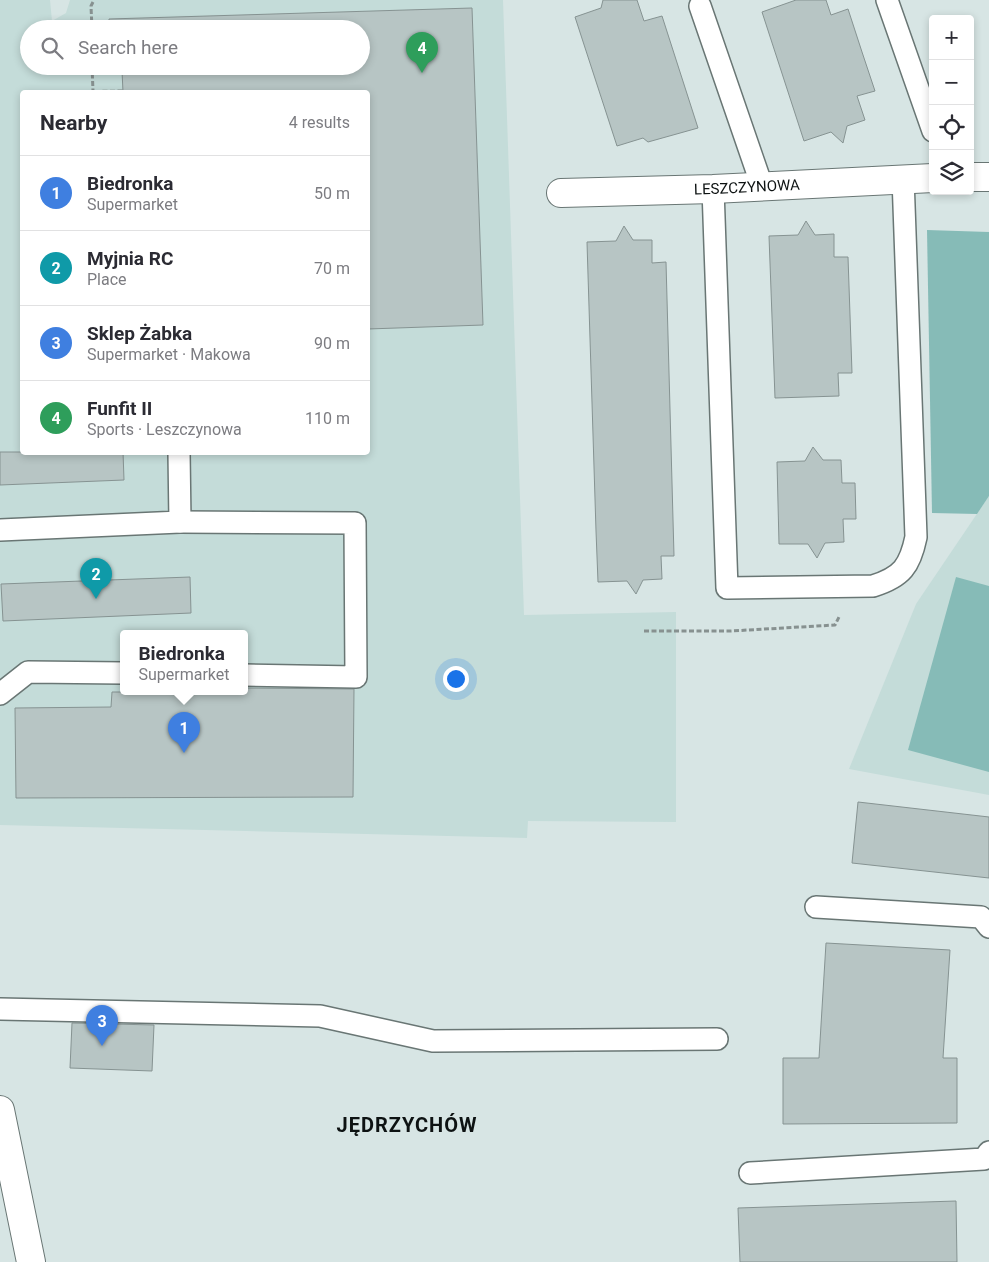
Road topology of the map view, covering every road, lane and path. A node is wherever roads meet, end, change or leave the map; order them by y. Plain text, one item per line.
1 (94, 0) edge
2 (887, 0) edge
3 (700, 6) dead end
4 (92, 20) edge
5 (92, 75) edge
6 (93, 90) edge
7 (929, 120) edge
8 (974, 177) edge
9 (989, 177) edge
10 (904, 178) junction
11 (929, 178) edge
12 (762, 186) junction
13 (713, 189) junction
14 (561, 193) dead end
15 (179, 455) edge
16 (180, 522) junction
17 (0, 530) edge
18 (855, 586) junction
19 (644, 631) dead end
20 (120, 673) edge
21 (248, 675) edge
22 (0, 694) edge
23 (816, 907) dead end
24 (989, 927) edge
25 (0, 1009) edge
26 (717, 1039) dead end
27 (0, 1110) edge
28 (989, 1152) edge
29 (750, 1173) dead end
30 (31, 1262) edge

1 - 4 path
2 - 7 lane
3 - 12 lane
5 - 6 path
8 - 9 street
10 - 11 street, LESZCZYNOWA
10 - 12 street, LESZCZYNOWA
10 - 18 lane
12 - 13 street, LESZCZYNOWA
13 - 14 street, LESZCZYNOWA
13 - 18 lane
15 - 16 lane
16 - 17 lane
16 - 21 lane
18 - 19 path
20 - 22 lane
23 - 24 lane
25 - 26 lane
27 - 30 street
28 - 29 lane

